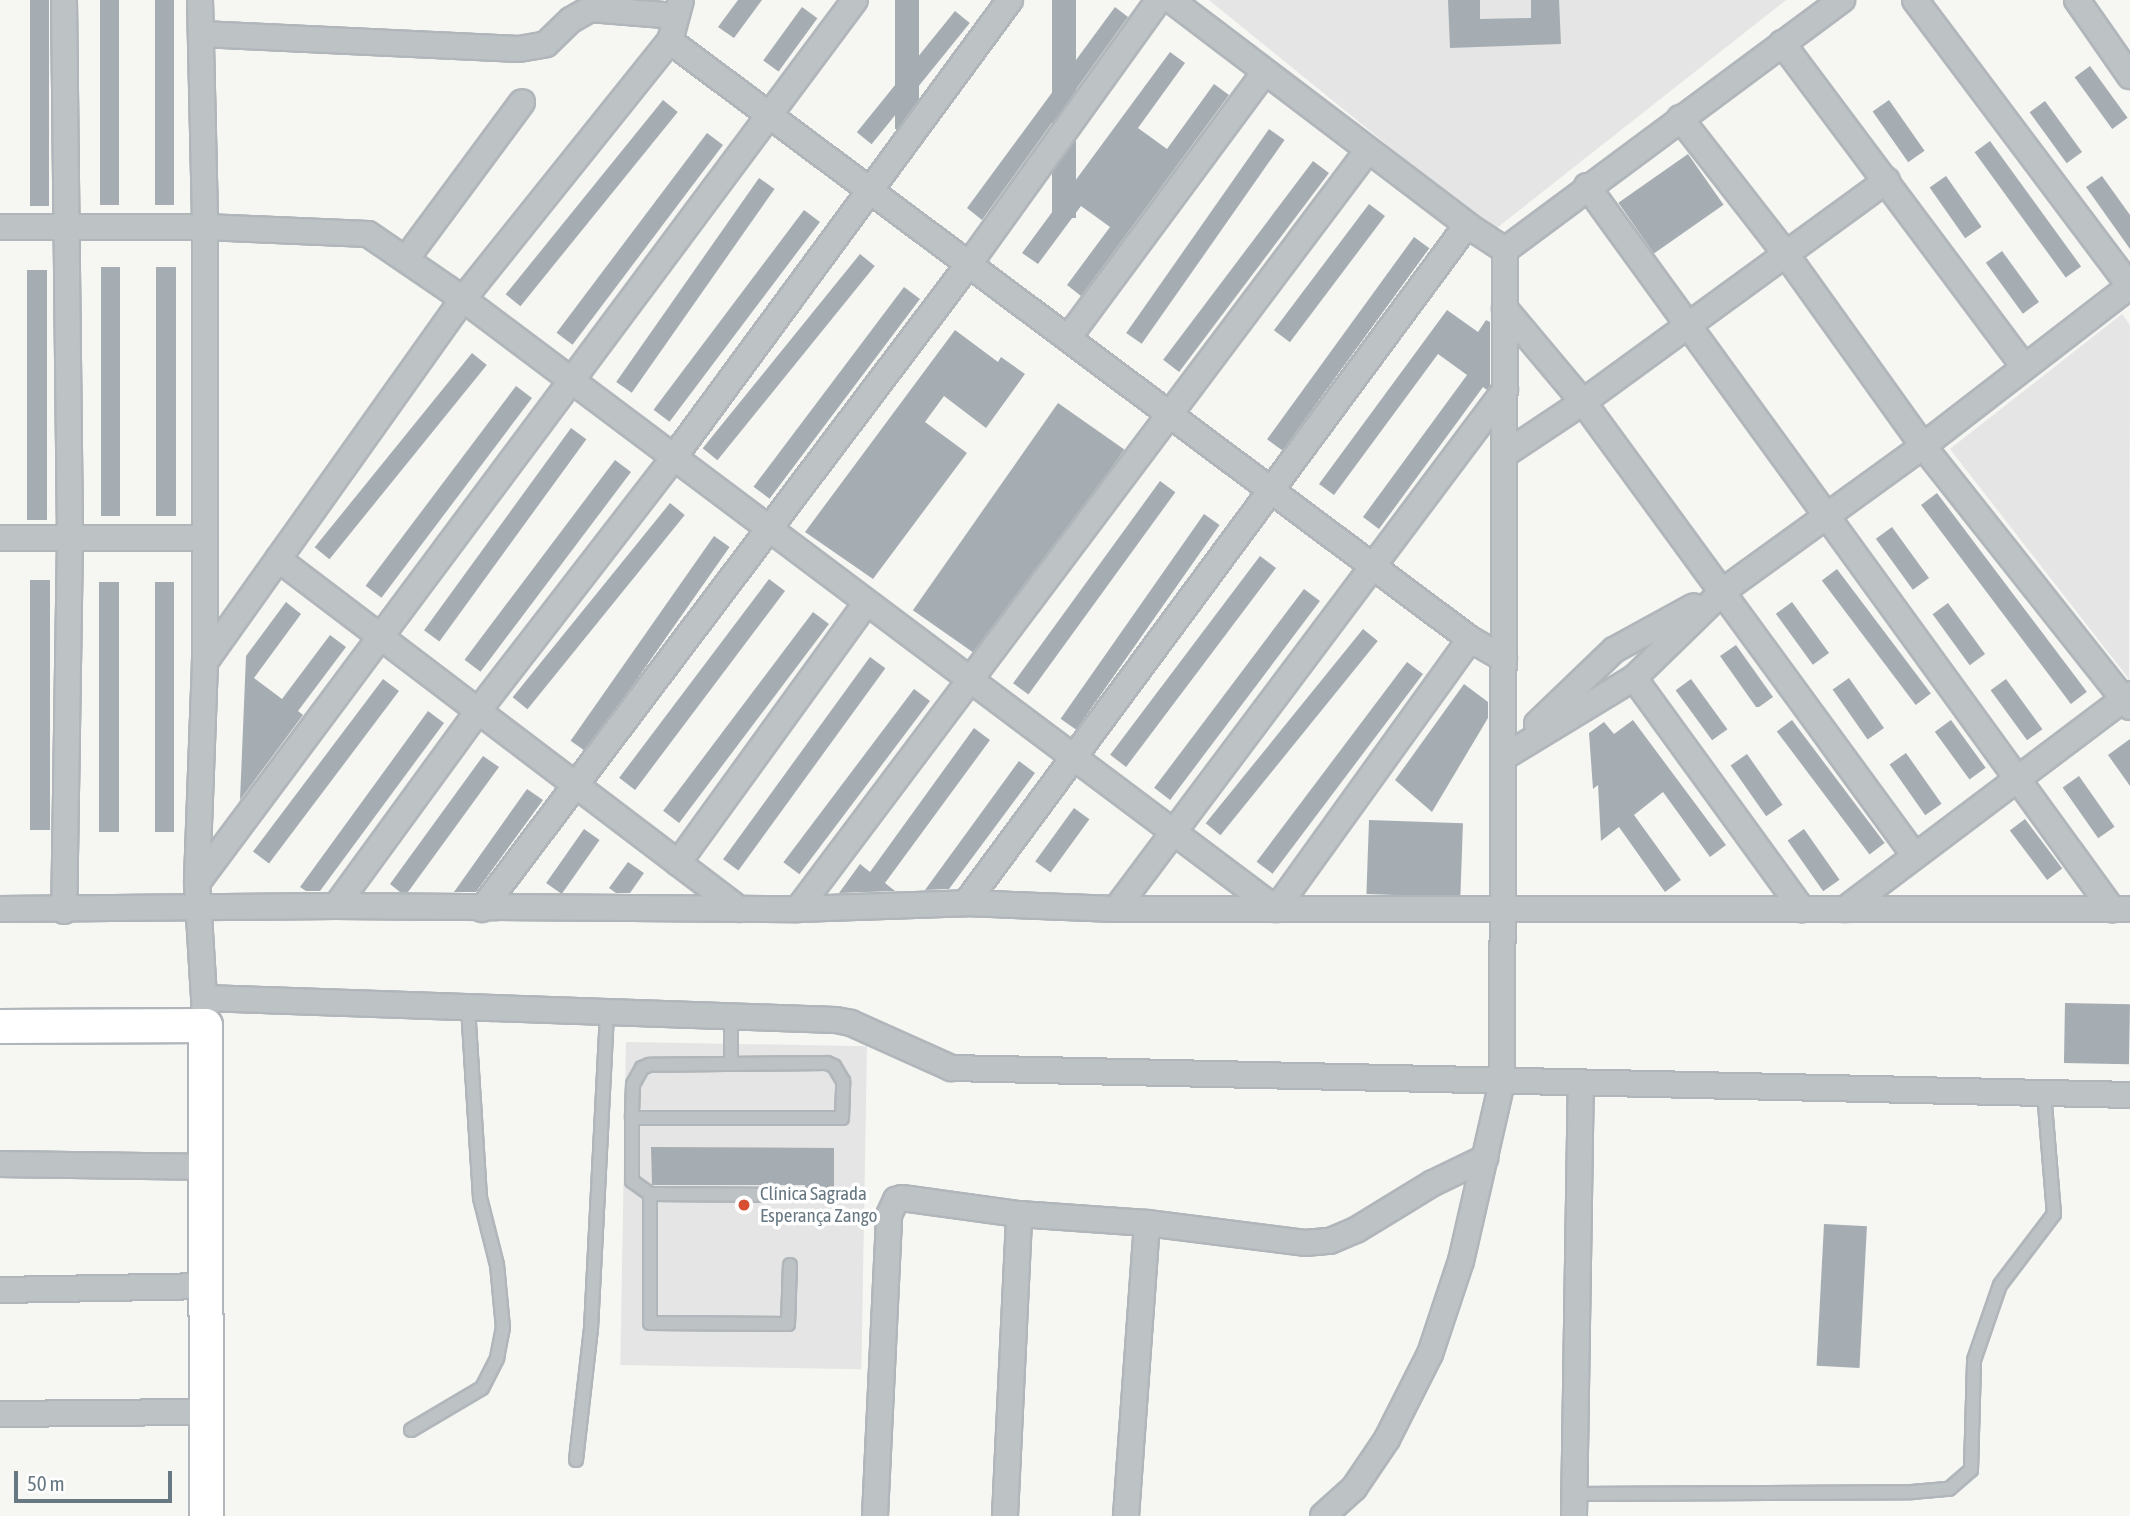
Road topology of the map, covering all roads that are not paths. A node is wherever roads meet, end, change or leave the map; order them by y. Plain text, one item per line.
1 (64, 0) edge
2 (200, 0) edge
3 (855, 0) edge
4 (1010, 0) edge
5 (1159, 0) edge
6 (1171, 0) edge
7 (1842, 0) edge
8 (1915, 0) edge
9 (2077, 0) edge
10 (678, 8) edge
11 (201, 34) junction
12 (670, 41) junction
13 (1782, 43) junction
14 (1265, 72) junction
15 (2130, 76) edge
16 (522, 102) dead end
17 (769, 115) junction
18 (1680, 118) junction
19 (1368, 150) junction
20 (1888, 180) junction
21 (1587, 186) junction
22 (870, 190) junction
23 (1467, 225) junction
24 (0, 227) edge
25 (68, 227) junction
26 (205, 227) junction
27 (1505, 250) junction
28 (1786, 253) junction
29 (406, 259) junction
30 (969, 264) junction
31 (2130, 286) edge
32 (463, 299) junction
33 (1505, 309) junction
34 (1690, 324) junction
35 (1068, 338) junction
36 (2024, 366) junction
37 (571, 380) junction
38 (1505, 390) junction
39 (1583, 402) junction
40 (1170, 414) junction
41 (1923, 446) junction
42 (1505, 454) junction
43 (674, 457) junction
44 (1270, 490) junction
45 (1826, 514) junction
46 (770, 531) junction
47 (0, 538) edge
48 (205, 538) junction
49 (71, 539) junction
50 (278, 559) junction
51 (1372, 565) junction
52 (1723, 591) junction
53 (866, 603) junction
54 (380, 636) junction
55 (1470, 639) junction
56 (1504, 659) junction
57 (205, 662) junction
58 (972, 678) junction
59 (1634, 678) junction
60 (2128, 700) edge
61 (478, 711) junction
62 (1504, 757) junction
63 (1073, 758) junction
64 (2018, 779) junction
65 (576, 785) junction
66 (1174, 832) junction
67 (1915, 856) junction
68 (678, 863) junction
69 (197, 883) junction
70 (966, 903) junction
71 (336, 906) junction
72 (200, 908) junction
73 (0, 909) edge
74 (482, 909) junction
75 (739, 909) junction
76 (798, 909) junction
77 (1116, 909) junction
78 (1276, 909) junction
79 (1504, 909) junction
80 (1802, 909) junction
81 (1845, 909) junction
82 (2121, 909) edge
83 (64, 911) junction
84 (468, 1006) junction
85 (205, 1011) junction
86 (607, 1011) junction
87 (731, 1015) junction
88 (0, 1026) edge
89 (731, 1064) junction
90 (1502, 1082) junction
91 (1581, 1084) junction
92 (2044, 1093) junction
93 (2130, 1095) edge
94 (632, 1118) junction
95 (1485, 1158) junction
96 (0, 1164) edge
97 (205, 1167) junction
98 (650, 1194) junction
99 (792, 1195) dead end
100 (1019, 1214) junction
101 (1147, 1223) junction
102 (790, 1265) dead end
103 (205, 1286) junction
104 (0, 1290) edge
105 (205, 1412) junction
106 (0, 1414) edge
107 (411, 1430) dead end
108 (576, 1460) dead end
109 (1574, 1505) edge
110 (205, 1516) edge
111 (875, 1516) edge
112 (1005, 1516) edge
113 (1126, 1516) edge
114 (1324, 1516) edge

1 - 25 street
2 - 11 street
3 - 17 street
4 - 22 street
5 - 30 street
6 - 14 street
7 - 13 street
8 - 31 street
9 - 15 street
10 - 11 street
10 - 12 street
11 - 26 street
12 - 17 street
12 - 32 street
13 - 18 street
13 - 20 street
14 - 19 street
14 - 35 street
16 - 29 street
17 - 22 street
17 - 37 street
18 - 21 street
18 - 28 street
19 - 23 street
19 - 40 street
20 - 28 street
20 - 36 street
21 - 27 street
21 - 34 street
22 - 30 street
22 - 43 street
23 - 27 street
23 - 44 street
24 - 25 street
25 - 26 street
25 - 49 street
26 - 29 street
26 - 48 street
27 - 33 street
28 - 34 street
28 - 41 street
29 - 32 street
30 - 35 street
30 - 46 street
31 - 36 street
32 - 37 street
32 - 50 street
33 - 38 street
33 - 39 street
34 - 39 street
34 - 45 street
35 - 40 street
36 - 41 street
37 - 43 street
37 - 54 street
38 - 42 street
38 - 51 street
39 - 42 street
39 - 52 street
40 - 44 street
40 - 58 street
41 - 45 street
41 - 60 street
42 - 56 street
43 - 46 street
43 - 61 street
44 - 51 street
44 - 63 street
45 - 52 street
45 - 64 street
46 - 53 street
46 - 65 street
47 - 49 street
48 - 49 street
48 - 57 street
49 - 83 street
50 - 54 street
50 - 57 street
51 - 55 street
51 - 66 street
52 - 59 street
52 - 62 street
52 - 67 street
53 - 58 street
53 - 68 street
54 - 61 street
54 - 69 street
55 - 56 street
55 - 78 street
56 - 62 street
57 - 69 street
58 - 63 street
58 - 76 street
59 - 62 street
59 - 80 street
60 - 64 street
61 - 65 street
61 - 71 street
62 - 79 street
63 - 66 street
63 - 70 street
64 - 67 street
64 - 82 street
65 - 68 street
65 - 74 street
66 - 77 street
66 - 78 street
67 - 81 street
68 - 75 street
69 - 72 street
70 - 76 street
70 - 77 street
71 - 72 street
71 - 74 street
72 - 83 street
72 - 85 street
73 - 83 street
74 - 75 street
75 - 76 street
77 - 78 street
78 - 79 street
79 - 80 street
79 - 90 street
80 - 81 street
81 - 82 street
84 - 85 street
84 - 86 street
84 - 107 lane
85 - 88 street
85 - 97 street
86 - 87 street
86 - 108 lane
87 - 89 lane
87 - 90 street
89 - 94 lane
89 - 94 lane
90 - 91 street
90 - 95 street
91 - 92 street
91 - 109 street
92 - 93 street
92 - 109 lane
94 - 98 lane
95 - 101 street
95 - 114 street
96 - 97 street
97 - 103 street
98 - 99 lane
98 - 102 lane
100 - 101 street
100 - 111 street
100 - 112 street
101 - 113 street
103 - 104 street
103 - 105 street
105 - 106 street
105 - 110 street

